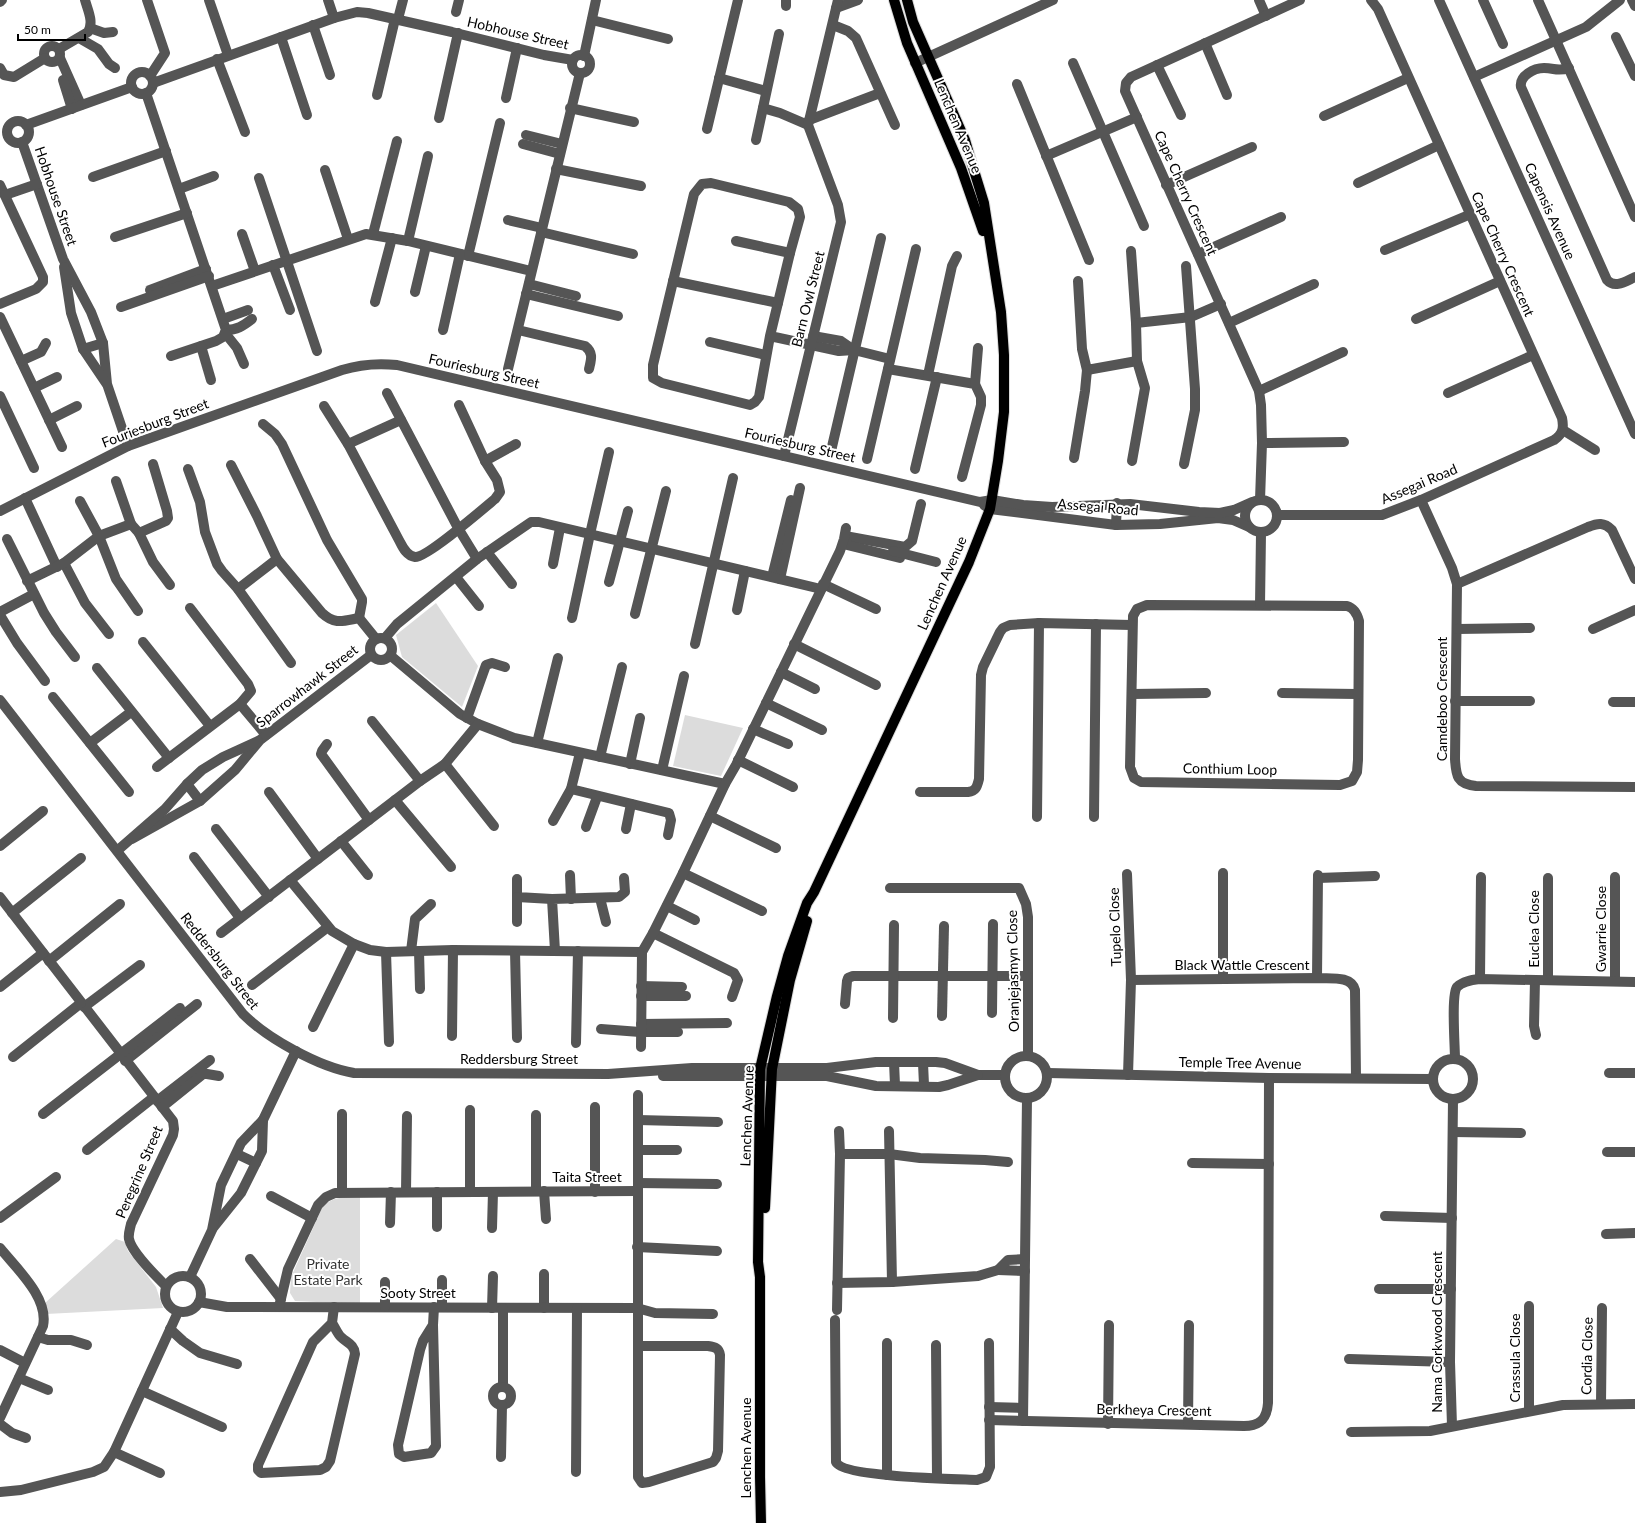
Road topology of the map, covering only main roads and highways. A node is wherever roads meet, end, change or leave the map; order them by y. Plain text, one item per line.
1 (894, 0) edge
2 (907, 0) edge
3 (993, 263) junction
4 (814, 892) junction
5 (760, 1277) junction
6 (761, 1523) edge

1 - 3 main road, Lenchen Avenue
2 - 3 main road, Lenchen Avenue
3 - 4 main road, Lenchen Avenue
4 - 5 main road, Lenchen Avenue
4 - 5 main road, Lenchen Avenue
5 - 6 main road, Lenchen Avenue

